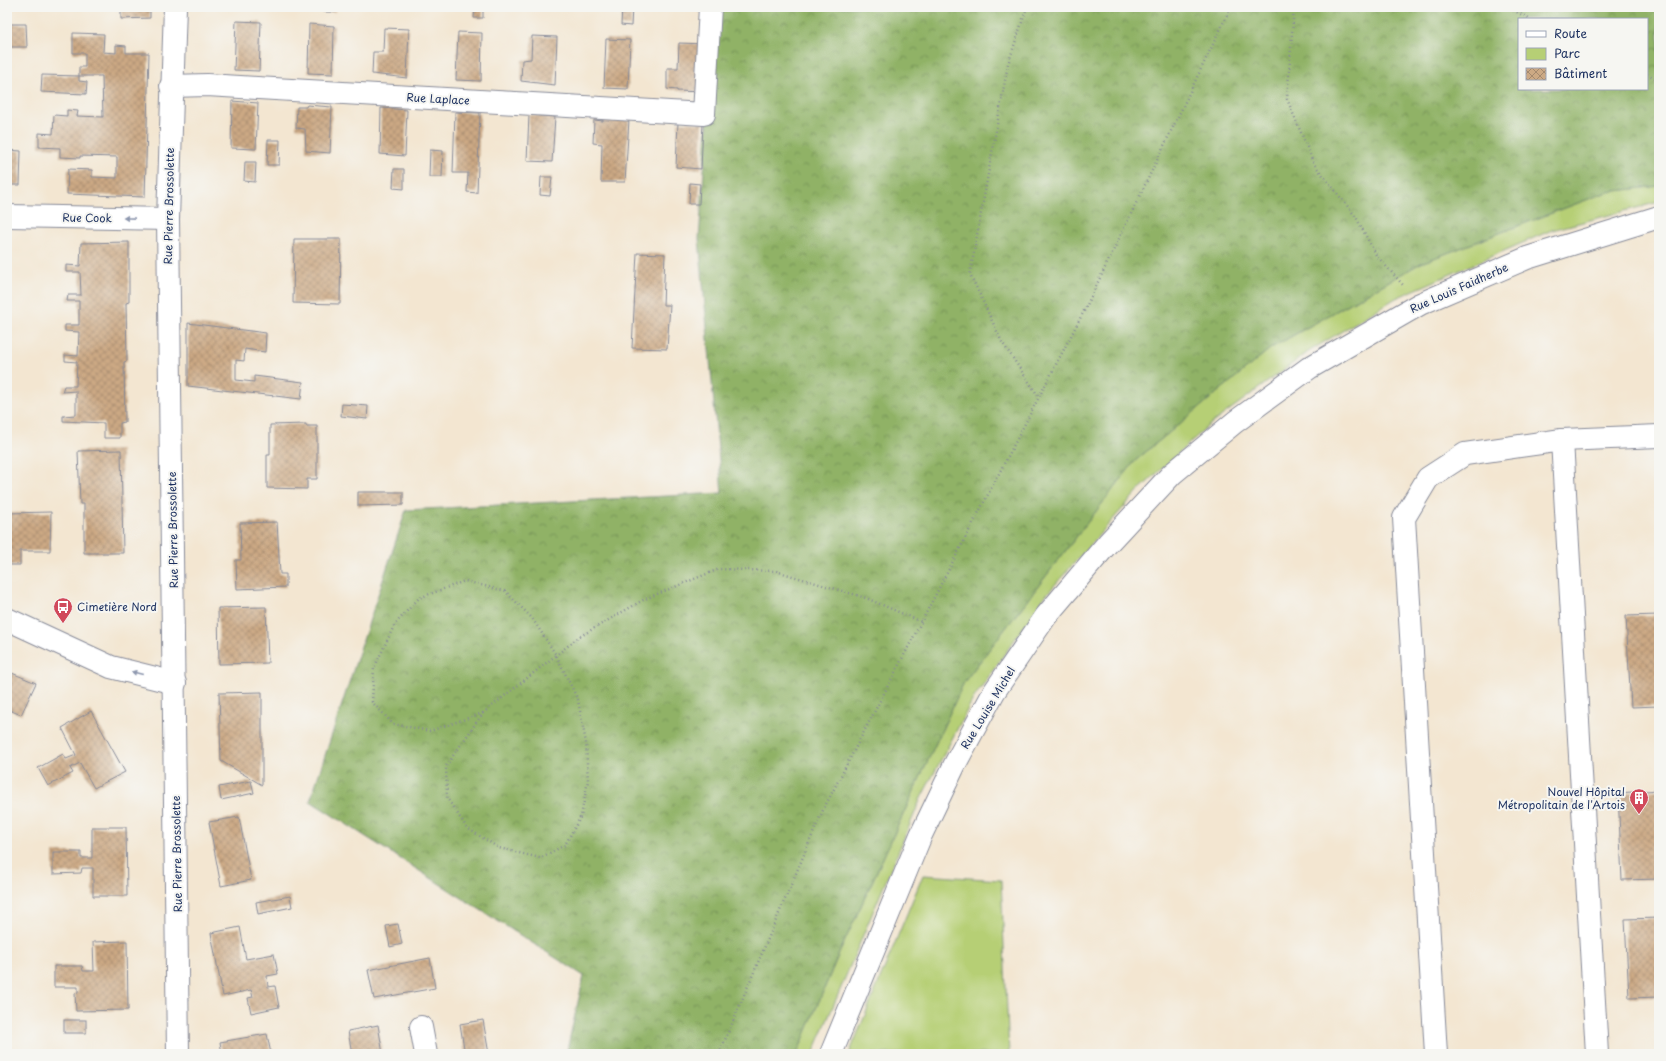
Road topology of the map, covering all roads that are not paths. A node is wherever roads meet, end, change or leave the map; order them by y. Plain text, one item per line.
1 (175, 7) edge
2 (710, 7) edge
3 (171, 86) junction
4 (7, 216) edge
5 (1659, 217) edge
6 (168, 219) junction
7 (1236, 422) joint
8 (1659, 436) edge
9 (1562, 440) junction
10 (7, 619) edge
11 (175, 683) junction
12 (421, 1027) dead end
13 (178, 1054) edge
14 (426, 1054) edge
15 (831, 1054) edge
16 (1436, 1054) edge
17 (1597, 1054) edge

1 - 3 street, Rue Pierre Brossolette
2 - 3 street, Rue Laplace
3 - 6 street, Rue Pierre Brossolette
6 -> 4 street, Rue Cook
5 - 7 street, Rue Louis Faidherbe
6 - 11 street, Rue Pierre Brossolette
7 - 15 street, Rue Louise Michel
8 - 9 street
9 - 16 street
9 - 17 street
11 -> 10 street
11 - 13 street, Rue Pierre Brossolette
12 - 14 street

